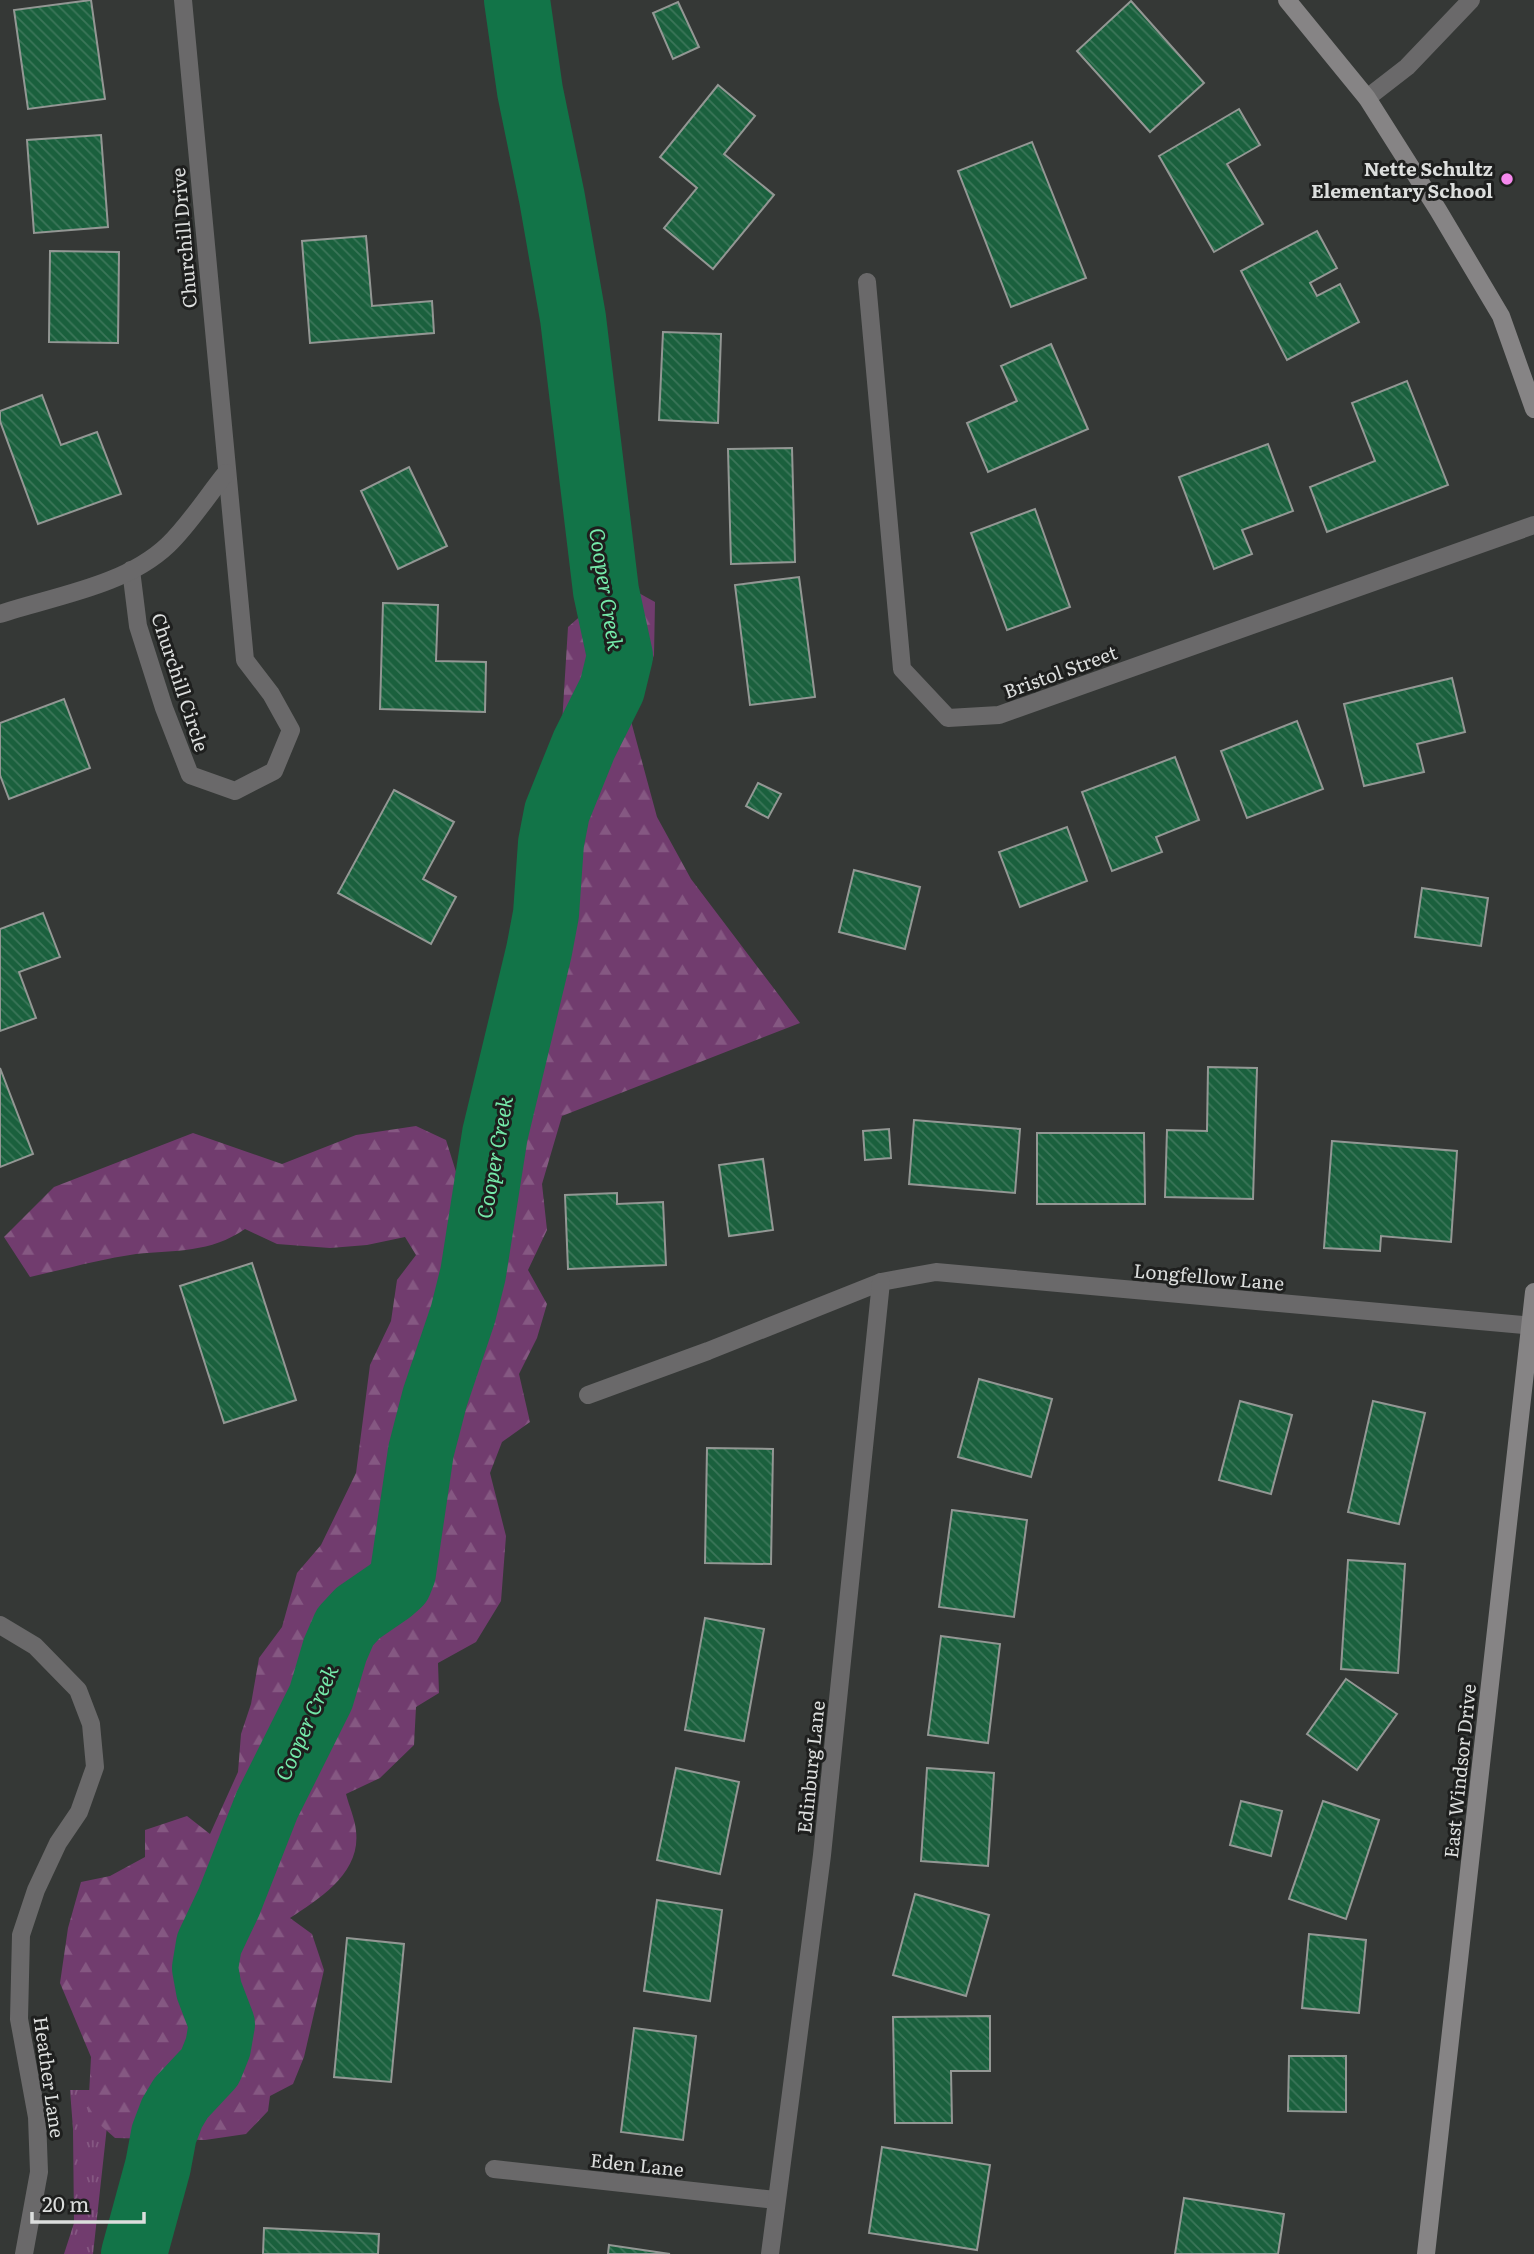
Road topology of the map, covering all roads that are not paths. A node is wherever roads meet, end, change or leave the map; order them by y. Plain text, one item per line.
1 (183, 0) edge
2 (1287, 0) edge
3 (1471, 0) edge
4 (1367, 98) junction
5 (867, 282) dead end
6 (1534, 409) edge
7 (226, 473) junction
8 (1534, 525) edge
9 (131, 570) junction
10 (0, 614) edge
11 (881, 1282) junction
12 (1534, 1292) edge
13 (1532, 1326) edge
14 (588, 1395) dead end
15 (0, 1625) edge
16 (494, 2169) dead end
17 (776, 2200) junction
18 (24, 2254) edge
19 (770, 2254) edge
20 (1426, 2254) edge

1 - 7 street, Churchill Drive
2 - 4 street
3 - 4 street
4 - 6 street
5 - 8 street, Bristol Street
7 - 9 street
7 - 9 street, Churchill Circle
9 - 10 street
11 - 13 street, Longfellow Lane
11 - 14 street, Longfellow Lane
11 - 17 street, Edinburg Lane
12 - 13 street, East Windsor Drive
13 - 20 street, East Windsor Drive
15 - 18 street, Heather Lane
16 - 17 street, Eden Lane
17 - 19 street, Edinburg Lane

